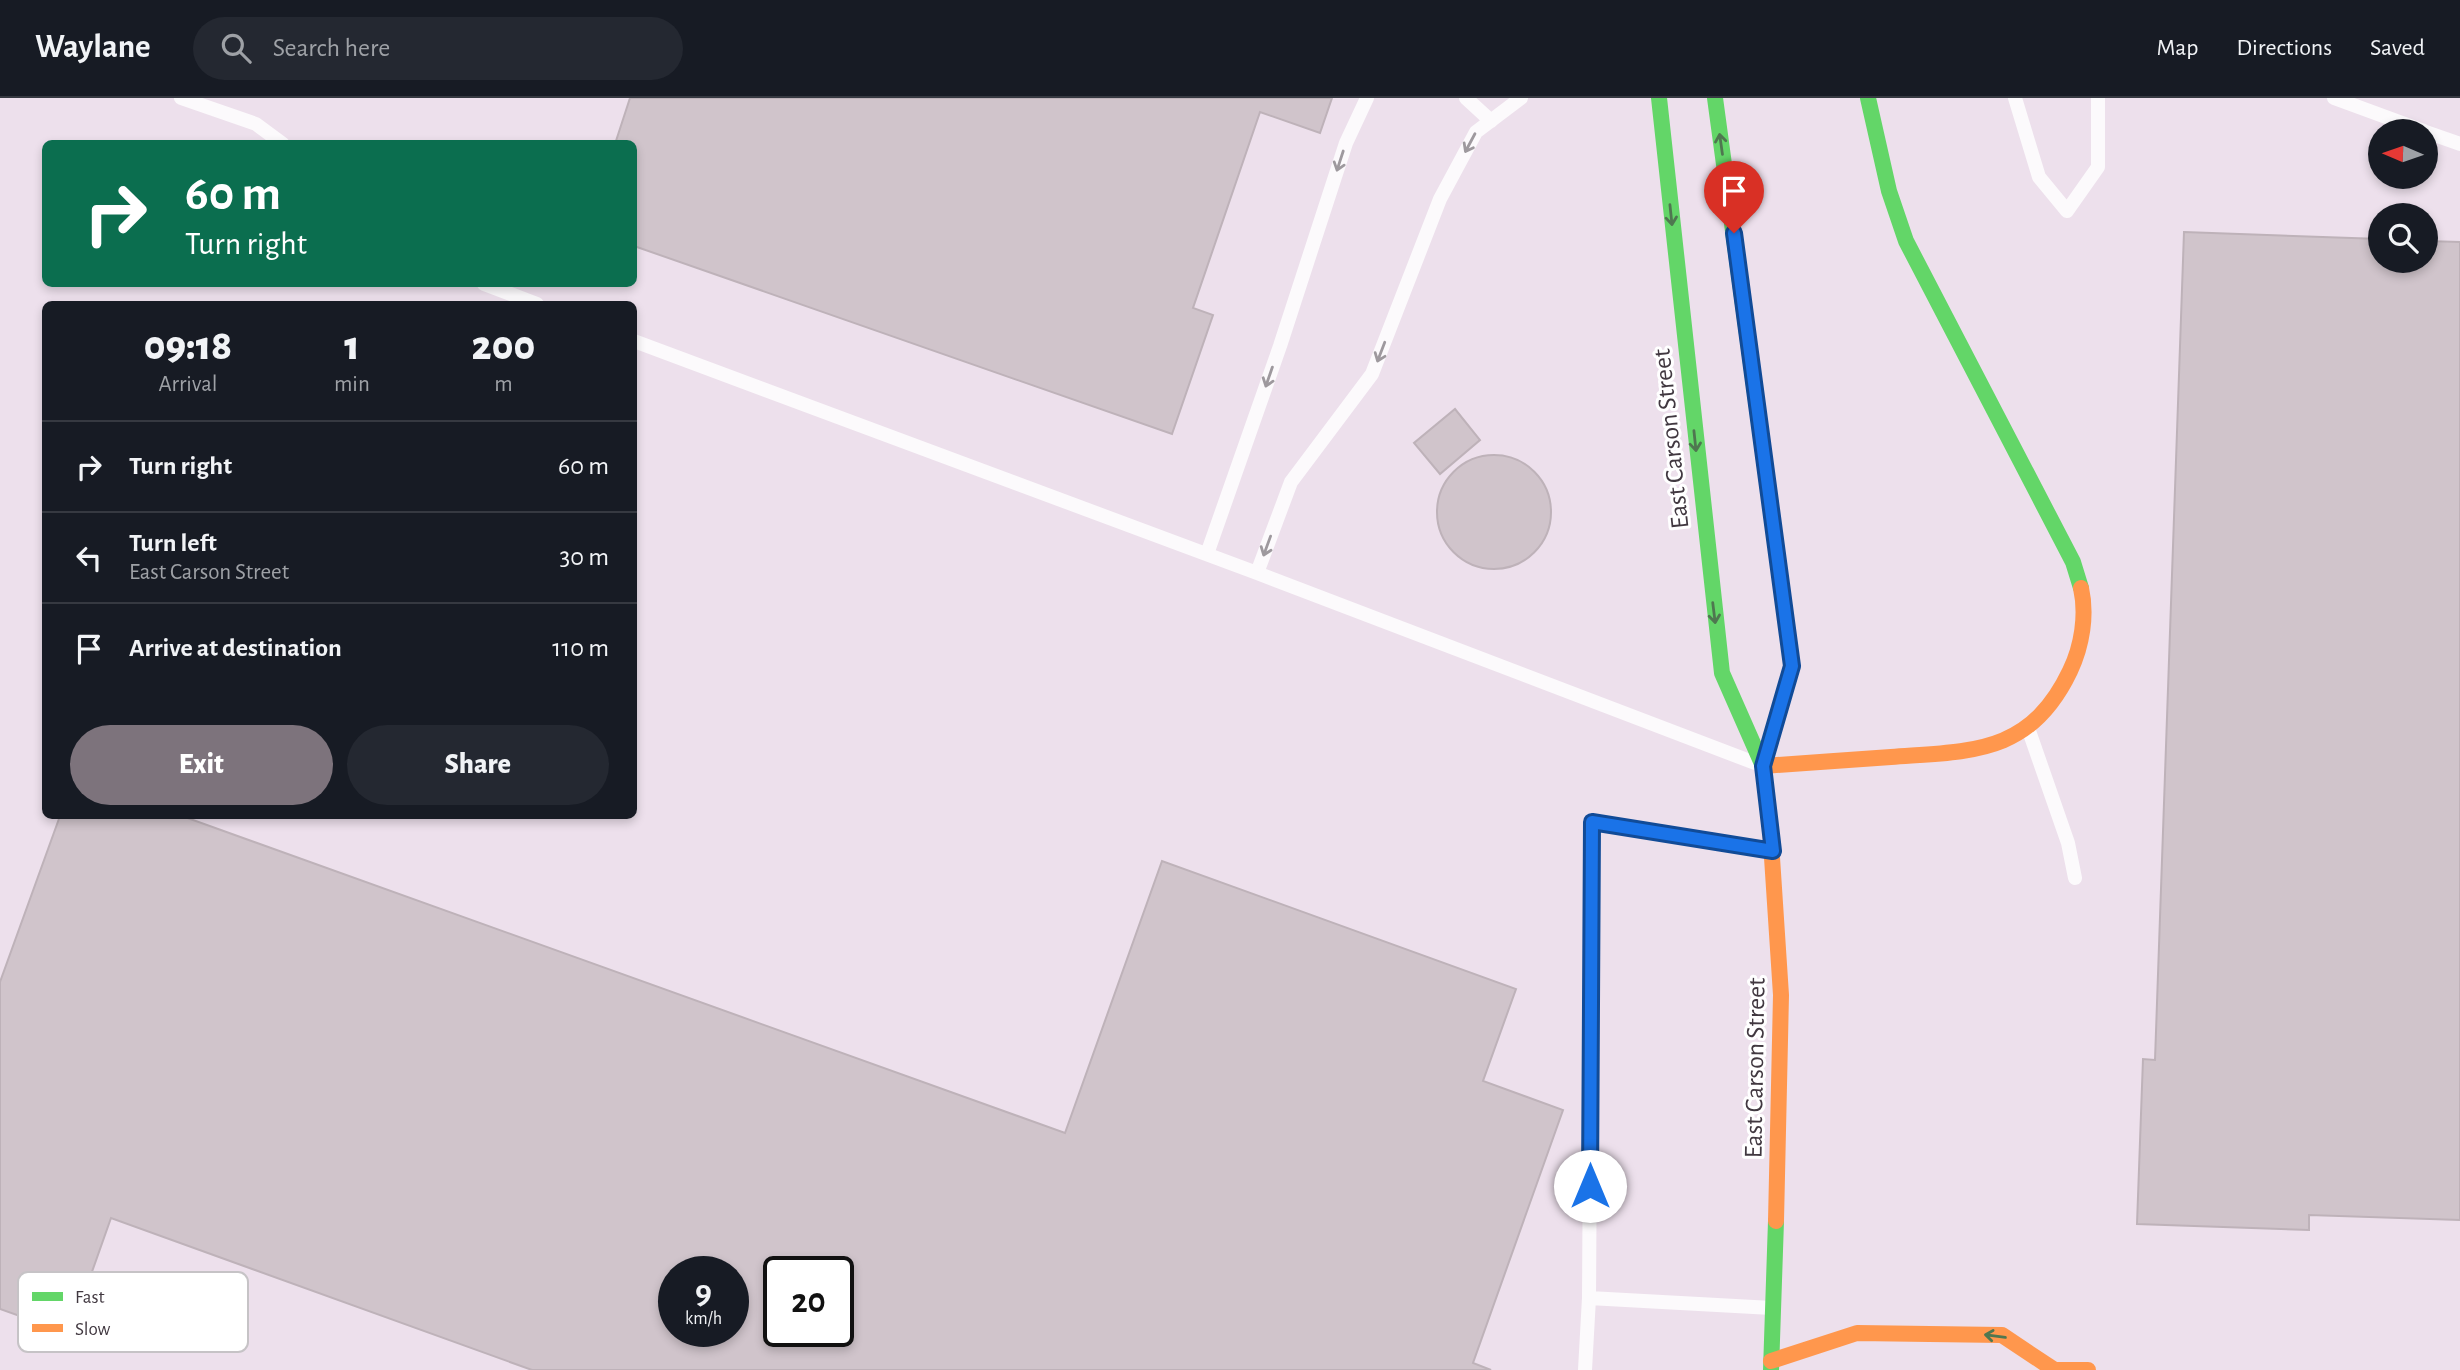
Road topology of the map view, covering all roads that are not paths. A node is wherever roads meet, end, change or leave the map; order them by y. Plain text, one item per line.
1 (181, 98) edge
2 (1367, 98) edge
3 (1466, 98) edge
4 (1521, 98) edge
5 (1658, 98) edge
6 (1715, 98) edge
7 (1868, 98) edge
8 (2015, 98) edge
9 (2098, 98) edge
10 (2334, 98) edge
11 (2390, 119) edge
12 (1491, 121) junction
13 (2438, 136) edge
14 (278, 140) edge
15 (2460, 144) edge
16 (492, 287) edge
17 (529, 301) edge
18 (637, 342) edge
19 (1207, 554) junction
20 (1257, 573) junction
21 (2028, 726) junction
22 (1763, 766) junction
23 (1773, 851) junction
24 (2075, 878) dead end
25 (1589, 1298) junction
26 (1773, 1308) junction
27 (1771, 1366) edge
28 (1585, 1370) edge
29 (1798, 1370) edge
30 (2052, 1370) edge
31 (2088, 1370) edge

1 - 14 lane
2 -> 19 lane
3 - 12 lane
4 - 12 lane
5 -> 22 main road, East Carson Street
22 -> 6 main road, East Carson Street
7 - 21 main road
8 - 9 lane
10 - 11 lane
12 -> 20 lane
13 - 15 lane
16 - 17 lane
18 - 19 lane
19 - 20 lane
20 - 22 lane
21 - 22 main road
21 - 24 lane
22 - 23 main road, East Carson Street
23 - 25 lane
23 - 26 main road, East Carson Street
25 - 26 lane
25 - 28 lane
26 - 27 main road, East Carson Street
27 - 29 main road
30 -> 27 main road
30 - 31 main road

